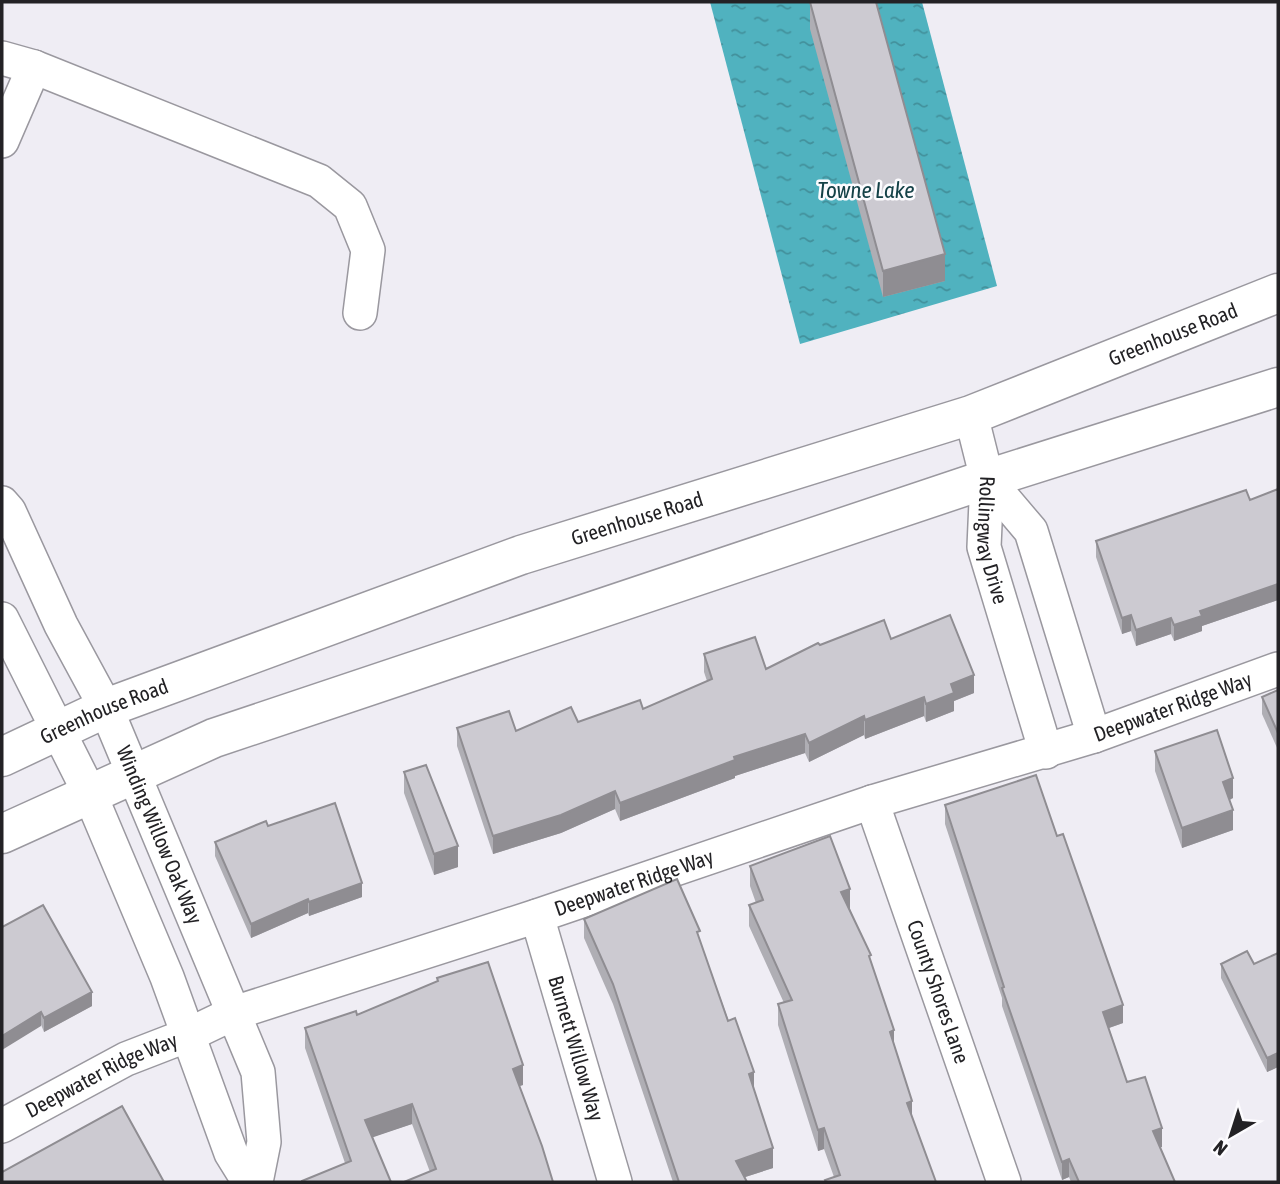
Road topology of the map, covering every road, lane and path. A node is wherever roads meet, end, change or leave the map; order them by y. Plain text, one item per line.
1 (2, 58) edge
2 (34, 67) junction
3 (2, 141) edge
4 (1278, 293) edge
5 (360, 313) dead end
6 (1278, 387) edge
7 (971, 415) junction
8 (987, 479) junction
9 (2, 503) edge
10 (2, 619) edge
11 (1278, 669) edge
12 (106, 708) junction
13 (57, 730) junction
14 (1094, 736) junction
15 (1046, 752) junction
16 (2, 757) edge
17 (133, 773) junction
18 (89, 792) junction
19 (872, 802) junction
20 (2, 834) edge
21 (537, 916) junction
22 (234, 1013) junction
23 (188, 1035) junction
24 (2, 1126) edge
25 (249, 1182) edge
26 (256, 1182) edge
27 (615, 1182) edge
28 (1004, 1182) edge

1 - 2 street
2 - 3 street
2 - 5 street
4 - 7 street, Greenhouse Road
6 - 8 street
7 - 8 street
7 - 12 street, Greenhouse Road
8 - 14 street, Rollingway Drive
8 - 15 street, Rollingway Drive
8 - 17 street
9 - 12 street, Winding Willow Oak Way
10 - 13 street
11 - 14 street, Deepwater Ridge Way
12 - 13 street, Greenhouse Road
12 - 17 street, Winding Willow Oak Way
13 - 16 street, Greenhouse Road
13 - 18 street
14 - 15 street, Deepwater Ridge Way
15 - 19 street, Deepwater Ridge Way
17 - 18 street
17 - 22 street, Winding Willow Oak Way
18 - 20 street
18 - 23 street
19 - 21 street, Deepwater Ridge Way
19 - 28 street, County Shores Lane
21 - 22 street, Deepwater Ridge Way
21 - 27 street, Burnett Willow Way
22 - 23 street, Deepwater Ridge Way
22 - 26 street, Winding Willow Oak Way
23 - 24 street, Deepwater Ridge Way
23 - 25 street

